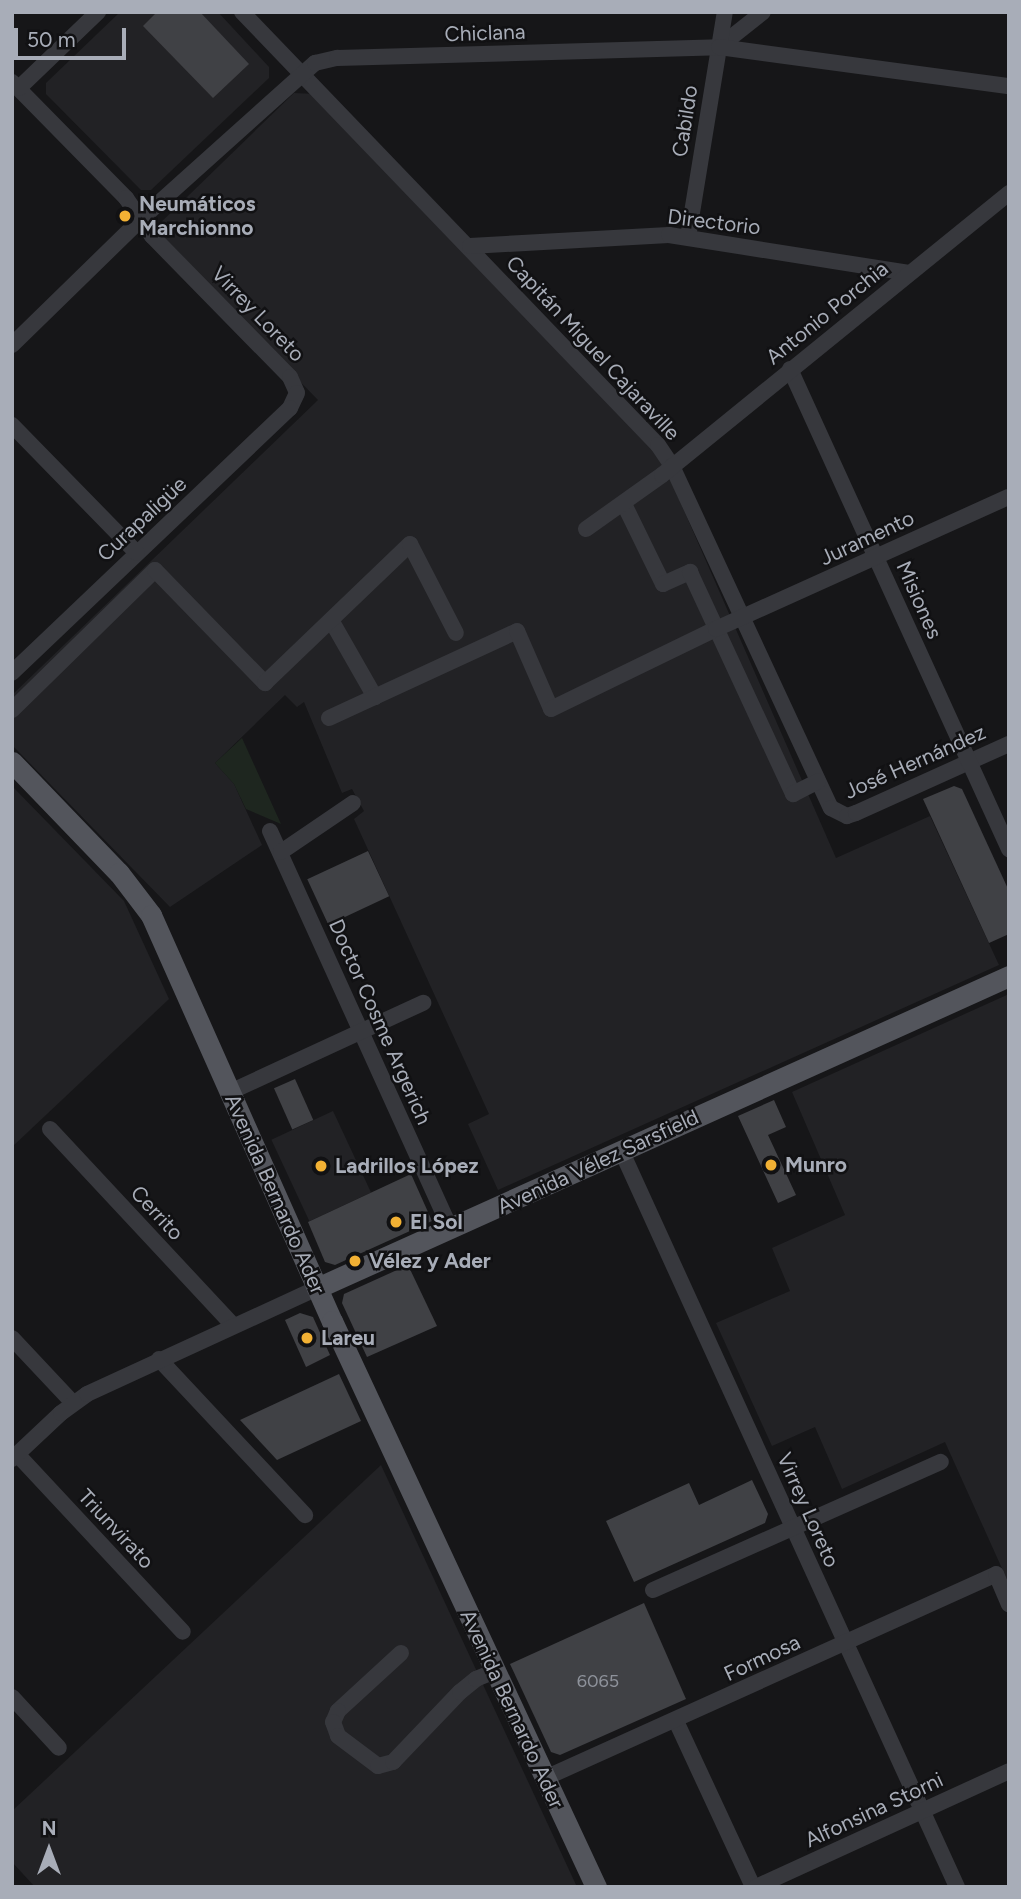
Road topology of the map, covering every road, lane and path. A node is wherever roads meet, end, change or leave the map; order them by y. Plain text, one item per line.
1 (98, 12) edge
2 (242, 12) edge
3 (725, 12) edge
4 (763, 12) edge
5 (719, 47) junction
6 (300, 73) junction
7 (16, 85) edge
8 (1009, 86) edge
9 (1009, 193) edge
10 (141, 219) junction
11 (688, 237) junction
12 (470, 246) junction
13 (909, 273) junction
14 (12, 345) edge
15 (790, 369) junction
16 (297, 393) joint
17 (12, 425) edge
18 (672, 467) junction
19 (1009, 497) edge
20 (624, 504) junction
21 (586, 529) dead end
22 (137, 552) junction
23 (876, 557) junction
24 (743, 619) junction
25 (331, 620) junction
26 (716, 629) junction
27 (456, 633) dead end
28 (12, 673) edge
29 (375, 696) junction
30 (12, 710) edge
31 (329, 718) dead end
32 (1009, 744) edge
33 (12, 762) edge
34 (969, 762) junction
35 (818, 781) junction
36 (353, 803) dead end
37 (838, 814) joint
38 (271, 831) dead end
39 (1009, 849) edge
40 (281, 852) junction
41 (1009, 976) edge
42 (423, 1003) dead end
43 (360, 1031) junction
44 (230, 1092) junction
45 (50, 1129) dead end
46 (621, 1150) junction
47 (451, 1230) junction
48 (317, 1288) junction
49 (233, 1325) junction
50 (12, 1338) edge
51 (159, 1359) junction
52 (74, 1403) junction
53 (15, 1457) edge
54 (941, 1462) dead end
55 (306, 1515) dead end
56 (793, 1528) junction
57 (653, 1590) dead end
58 (1009, 1604) edge
59 (183, 1632) dead end
60 (845, 1644) junction
61 (401, 1653) dead end
62 (495, 1671) junction
63 (12, 1697) edge
64 (676, 1721) junction
65 (59, 1748) dead end
66 (1009, 1771) edge
67 (545, 1778) junction
68 (921, 1811) junction
69 (596, 1887) edge
70 (754, 1887) edge
71 (957, 1887) edge

1 - 7 street
2 - 6 street, Capitán Miguel Cajaraville
3 - 5 street, Cabildo
4 - 5 street
5 - 6 street, Chiclana
5 - 8 street, Chiclana
5 - 11 street, Cabildo
6 - 10 street, Chiclana
6 - 12 street, Capitán Miguel Cajaraville
7 - 10 street, Virrey Loreto
9 - 13 street, Antonio Porchia
10 - 14 street, Chiclana
10 - 16 street, Virrey Loreto
11 - 12 street, Directorio
11 - 13 street, Directorio
12 - 18 street, Capitán Miguel Cajaraville
13 - 15 street, Antonio Porchia
15 - 18 street, Antonio Porchia
15 - 23 street, Misiones
16 - 22 street, Curapaligüe
17 - 22 street
18 - 20 street, Antonio Porchia
18 - 24 street, Capitán Miguel Cajaraville
19 - 23 street, Juramento
20 - 21 street, Antonio Porchia
20 - 26 street
22 - 28 street, Curapaligüe
23 - 24 street, Juramento
23 - 34 street, Misiones
24 - 26 street, Juramento
24 - 35 street, Capitán Miguel Cajaraville
25 - 27 street
25 - 29 street
25 - 30 street
26 - 29 street, Juramento
26 - 35 street
29 - 31 street
32 - 34 street, José Hernández
33 - 44 main road, Avenida Bernardo Ader
34 - 37 street, José Hernández
34 - 39 street, Misiones
35 - 37 street, Capitán Miguel Cajaraville
36 - 40 street
38 - 40 street, Doctor Cosme Argerich
40 - 43 street, Doctor Cosme Argerich
41 - 46 main road, Avenida Vélez Sarsfield
42 - 43 street
43 - 44 street
43 - 47 street, Doctor Cosme Argerich
44 - 48 main road, Avenida Bernardo Ader
45 - 49 street, Cerrito
46 - 47 main road, Avenida Vélez Sarsfield
46 - 56 street, Virrey Loreto
47 - 48 main road, Avenida Vélez Sarsfield
48 - 49 street, Avenida Vélez Sarsfield
48 - 62 main road, Avenida Bernardo Ader
49 - 51 street, Avenida Vélez Sarsfield
50 - 52 street
51 - 52 street, Avenida Vélez Sarsfield
51 - 55 street
52 - 53 street, Avenida Vélez Sarsfield
53 - 59 street, Triunvirato
54 - 56 street
56 - 57 street
56 - 60 street, Virrey Loreto
58 - 60 street, Formosa
60 - 64 street, Formosa
60 - 68 street, Virrey Loreto
61 - 62 street
62 - 67 main road, Avenida Bernardo Ader
63 - 65 street
64 - 67 street, Formosa
64 - 70 street
66 - 68 street, Alfonsina Storni
67 - 69 main road, Avenida Bernardo Ader
68 - 70 street, Alfonsina Storni
68 - 71 street, Virrey Loreto

